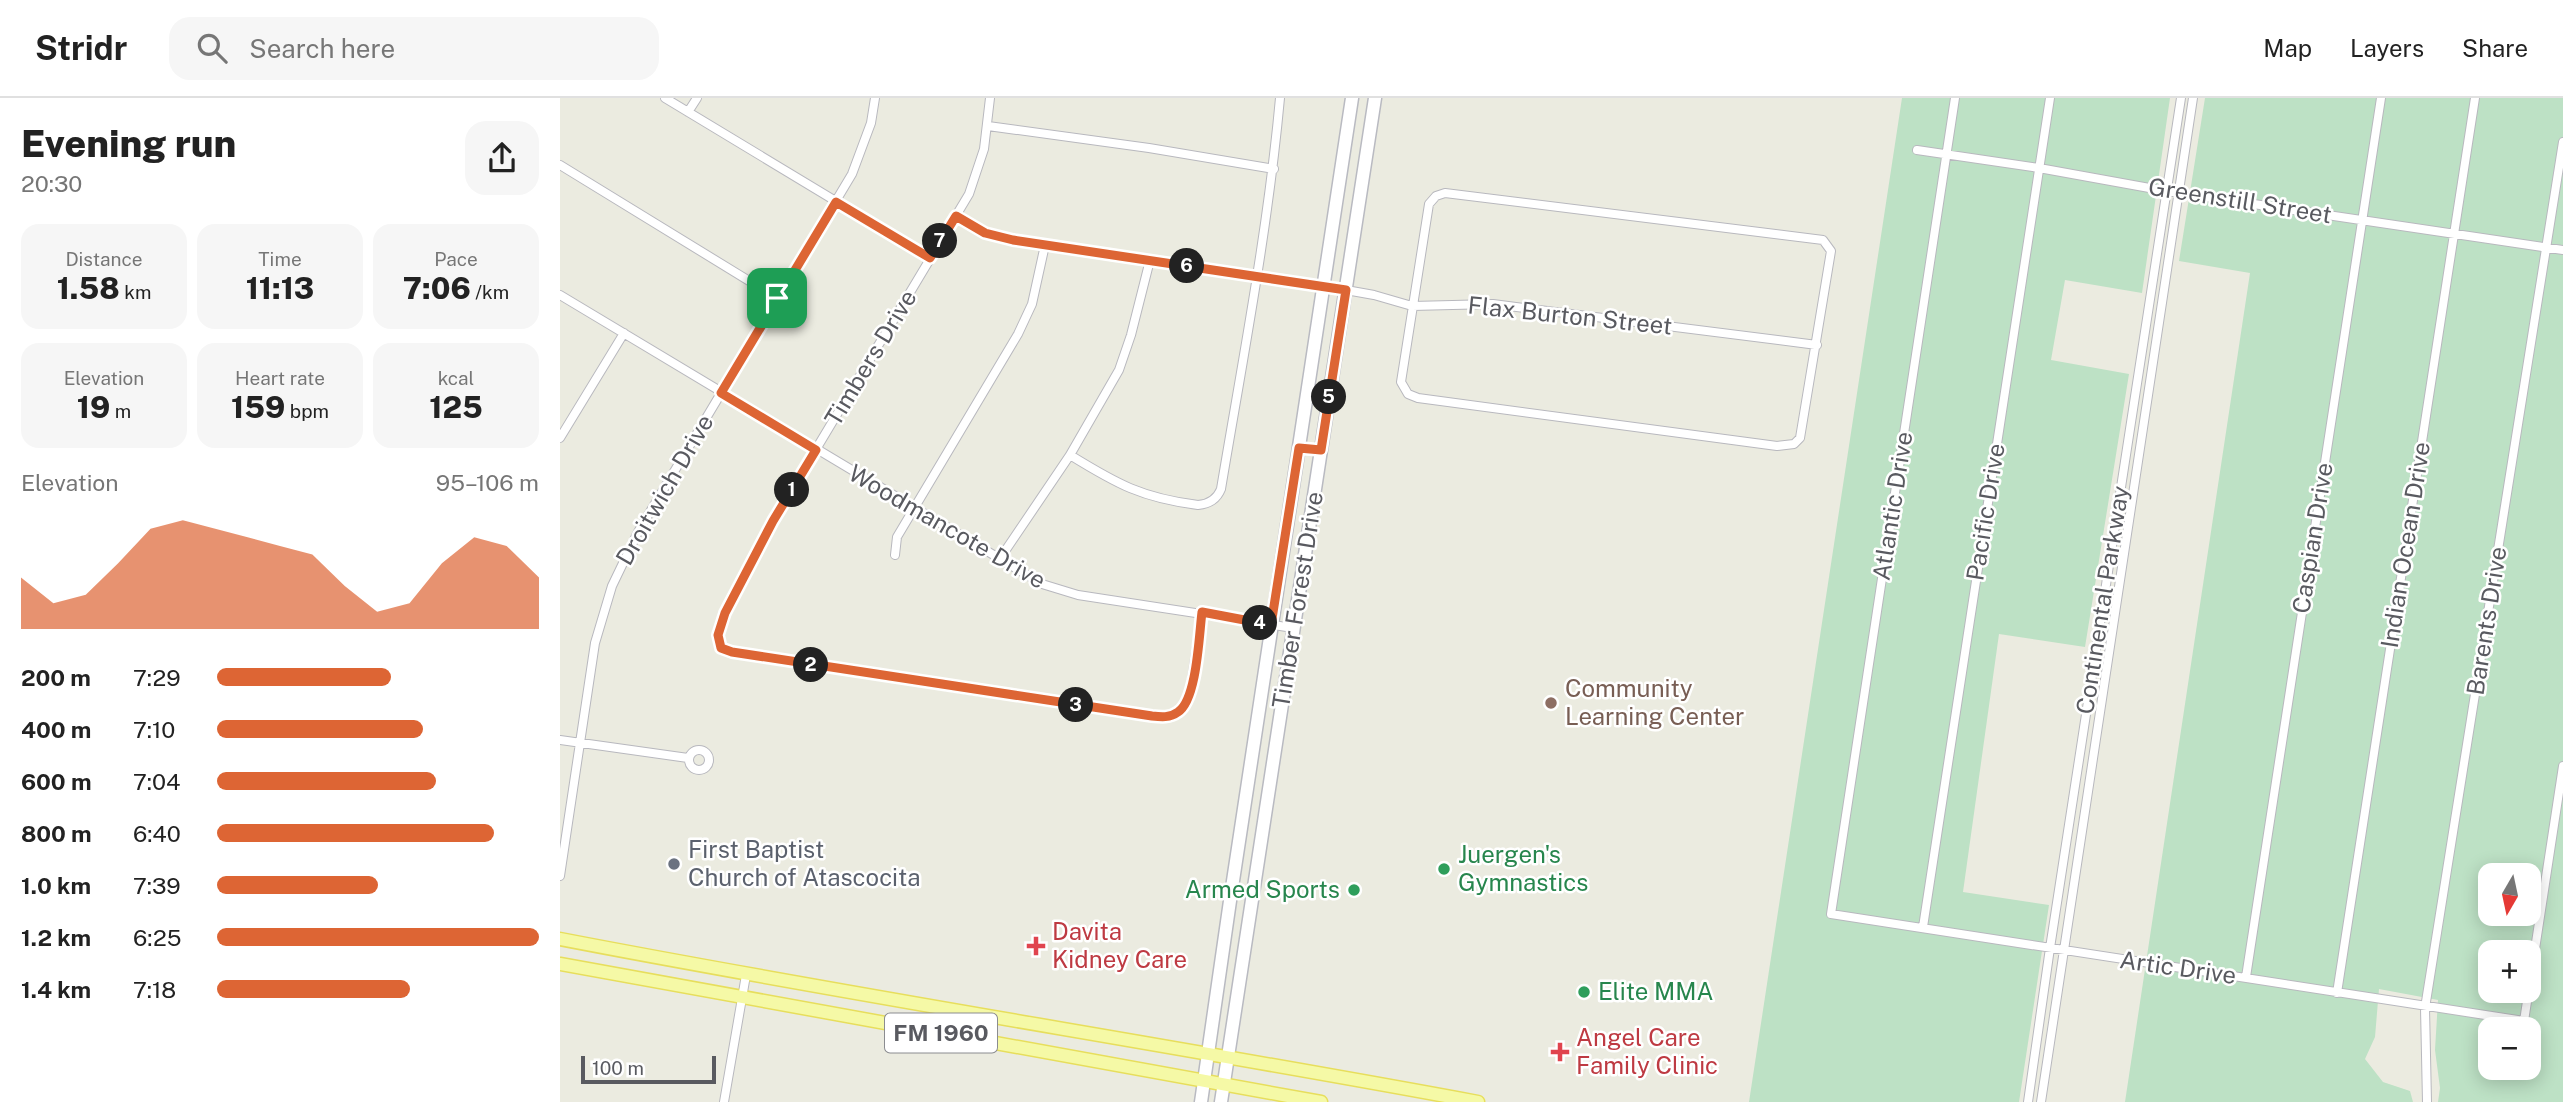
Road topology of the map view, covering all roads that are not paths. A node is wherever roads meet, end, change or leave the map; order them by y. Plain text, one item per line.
1 (665, 98) edge
2 (697, 98) edge
3 (875, 98) edge
4 (990, 98) edge
5 (1280, 98) edge
6 (1352, 98) edge
7 (1375, 98) edge
8 (1955, 98) edge
9 (2050, 98) edge
10 (2181, 98) edge
11 (2193, 98) edge
12 (2381, 98) edge
13 (2475, 98) edge
14 (688, 112) junction
15 (988, 126) junction
16 (2563, 142) edge
17 (1917, 150) dead end
18 (1946, 155) junction
19 (560, 165) edge
20 (2039, 168) junction
21 (1274, 169) junction
22 (2166, 191) junction
23 (2178, 191) junction
24 (836, 202) junction
25 (956, 216) junction
26 (2361, 220) junction
27 (2454, 233) junction
28 (1045, 245) junction
29 (2547, 247) junction
30 (2563, 250) edge
31 (930, 258) junction
32 (1150, 260) junction
33 (1258, 277) junction
34 (1324, 287) junction
35 (1346, 290) junction
36 (560, 295) edge
37 (777, 298) junction
38 (1412, 306) junction
39 (624, 333) junction
40 (1816, 345) junction
41 (721, 393) junction
42 (560, 438) edge
43 (1299, 448) junction
44 (816, 450) junction
45 (1321, 450) junction
46 (1070, 455) junction
47 (913, 508) junction
48 (895, 555) dead end
49 (999, 560) junction
50 (1202, 612) junction
51 (1271, 625) junction
52 (1293, 628) junction
53 (560, 740) edge
54 (580, 743) junction
55 (688, 758) dead end
56 (2563, 766) edge
57 (1244, 806) junction
58 (1266, 809) junction
59 (560, 876) edge
60 (1231, 894) junction
61 (1253, 898) junction
62 (1831, 914) joint
63 (1923, 927) junction
64 (560, 939) edge
65 (2050, 948) junction
66 (2063, 951) junction
67 (560, 964) edge
68 (746, 975) junction
69 (2246, 977) junction
70 (2337, 993) junction
71 (742, 996) junction
72 (2425, 1008) junction
73 (1208, 1052) junction
74 (1227, 1056) junction
75 (1204, 1080) junction
76 (1223, 1084) junction
77 (724, 1102) edge
78 (1201, 1102) edge
79 (1221, 1102) edge
80 (1321, 1102) edge
81 (1478, 1102) edge
82 (2028, 1102) edge
83 (2041, 1102) edge
84 (2427, 1102) edge

1 - 14 street
2 - 14 street
3 - 24 street, Droitwich Drive
4 - 15 street, Timbers Drive
5 - 21 street
6 - 34 main road, Timber Forest Drive
7 - 35 main road, Timber Forest Drive
8 - 18 street, Atlantic Drive
9 - 20 street, Pacific Drive
10 - 22 street, Continental Parkway
11 - 23 street, Continental Parkway
12 - 26 street, Caspian Drive
13 - 27 street, Indian Ocean Drive
14 - 24 street
15 - 21 street
15 - 25 street, Timbers Drive
16 - 29 street, Barents Drive
17 - 18 street, Greenstill Street
18 - 20 street, Greenstill Street
18 - 62 street, Atlantic Drive
19 - 37 street
20 - 22 street, Greenstill Street
20 - 63 street, Pacific Drive
21 - 33 street
22 - 23 street, Greenstill Street
22 - 65 street, Continental Parkway
23 - 26 street, Greenstill Street
23 - 66 street, Continental Parkway
24 - 31 street
24 - 37 street, Droitwich Drive
25 - 28 street, Flax Burton Street
25 - 31 street, Timbers Drive
26 - 27 street, Greenstill Street
26 - 69 street, Caspian Drive
27 - 29 street, Greenstill Street
27 - 70 street, Indian Ocean Drive
28 - 32 street, Flax Burton Street
28 - 47 street
29 - 30 street, Greenstill Street
29 - 72 street, Barents Drive
31 - 44 street, Timbers Drive
32 - 33 street, Flax Burton Street
32 - 46 street
33 - 34 street, Flax Burton Street
33 - 46 street
34 - 35 street, Flax Burton Street
34 - 43 main road, Timber Forest Drive
35 - 38 street, Flax Burton Street
35 - 45 main road, Timber Forest Drive
36 - 39 street, Woodmancote Drive
37 - 41 street, Droitwich Drive
38 - 40 street, Flax Burton Street
38 - 40 street
38 - 40 street
39 - 41 street, Woodmancote Drive
39 - 42 street
41 - 44 street, Woodmancote Drive
41 - 54 street, Droitwich Drive
43 - 45 main road
43 - 51 main road, Timber Forest Drive
44 - 47 street, Woodmancote Drive
44 - 50 street, Timbers Drive
45 - 52 main road, Timber Forest Drive
46 - 49 street
47 - 48 street
47 - 49 street, Woodmancote Drive
49 - 50 street, Woodmancote Drive
50 - 51 street, Woodmancote Drive
51 - 52 street, Woodmancote Drive
51 - 57 main road, Timber Forest Drive
52 - 58 main road, Timber Forest Drive
53 - 54 street
54 - 55 street
54 - 59 street, Droitwich Drive
56 - 72 street, Artic Drive
57 - 58 main road
57 - 60 main road, Timber Forest Drive
58 - 61 main road, Timber Forest Drive
60 - 61 main road
60 - 73 main road, Timber Forest Drive
61 - 74 main road, Timber Forest Drive
62 - 63 street, Artic Drive
63 - 65 street, Artic Drive
64 - 68 main road, FM 1960 / FM 1960
65 - 66 street, Artic Drive
65 - 82 street, Continental Parkway
66 - 69 street, Artic Drive
66 - 83 street, Continental Parkway
67 - 71 main road, FM 1960 / FM 1960
68 - 71 street
68 - 73 main road, FM 1960 / FM 1960
69 - 70 street, Artic Drive
70 - 72 street, Artic Drive
71 - 75 main road, FM 1960 / FM 1960
71 - 77 street
72 - 84 street, Barents Drive
73 - 74 main road, FM 1960 / FM 1960
73 - 75 main road, Timber Forest Drive
74 - 76 main road, Timber Forest Drive
74 - 81 main road, FM 1960 / FM 1960
75 - 76 main road, FM 1960 / FM 1960
75 - 78 main road, Timber Forest Drive
76 - 79 main road, Timber Forest Drive
76 - 80 main road, FM 1960 / FM 1960

